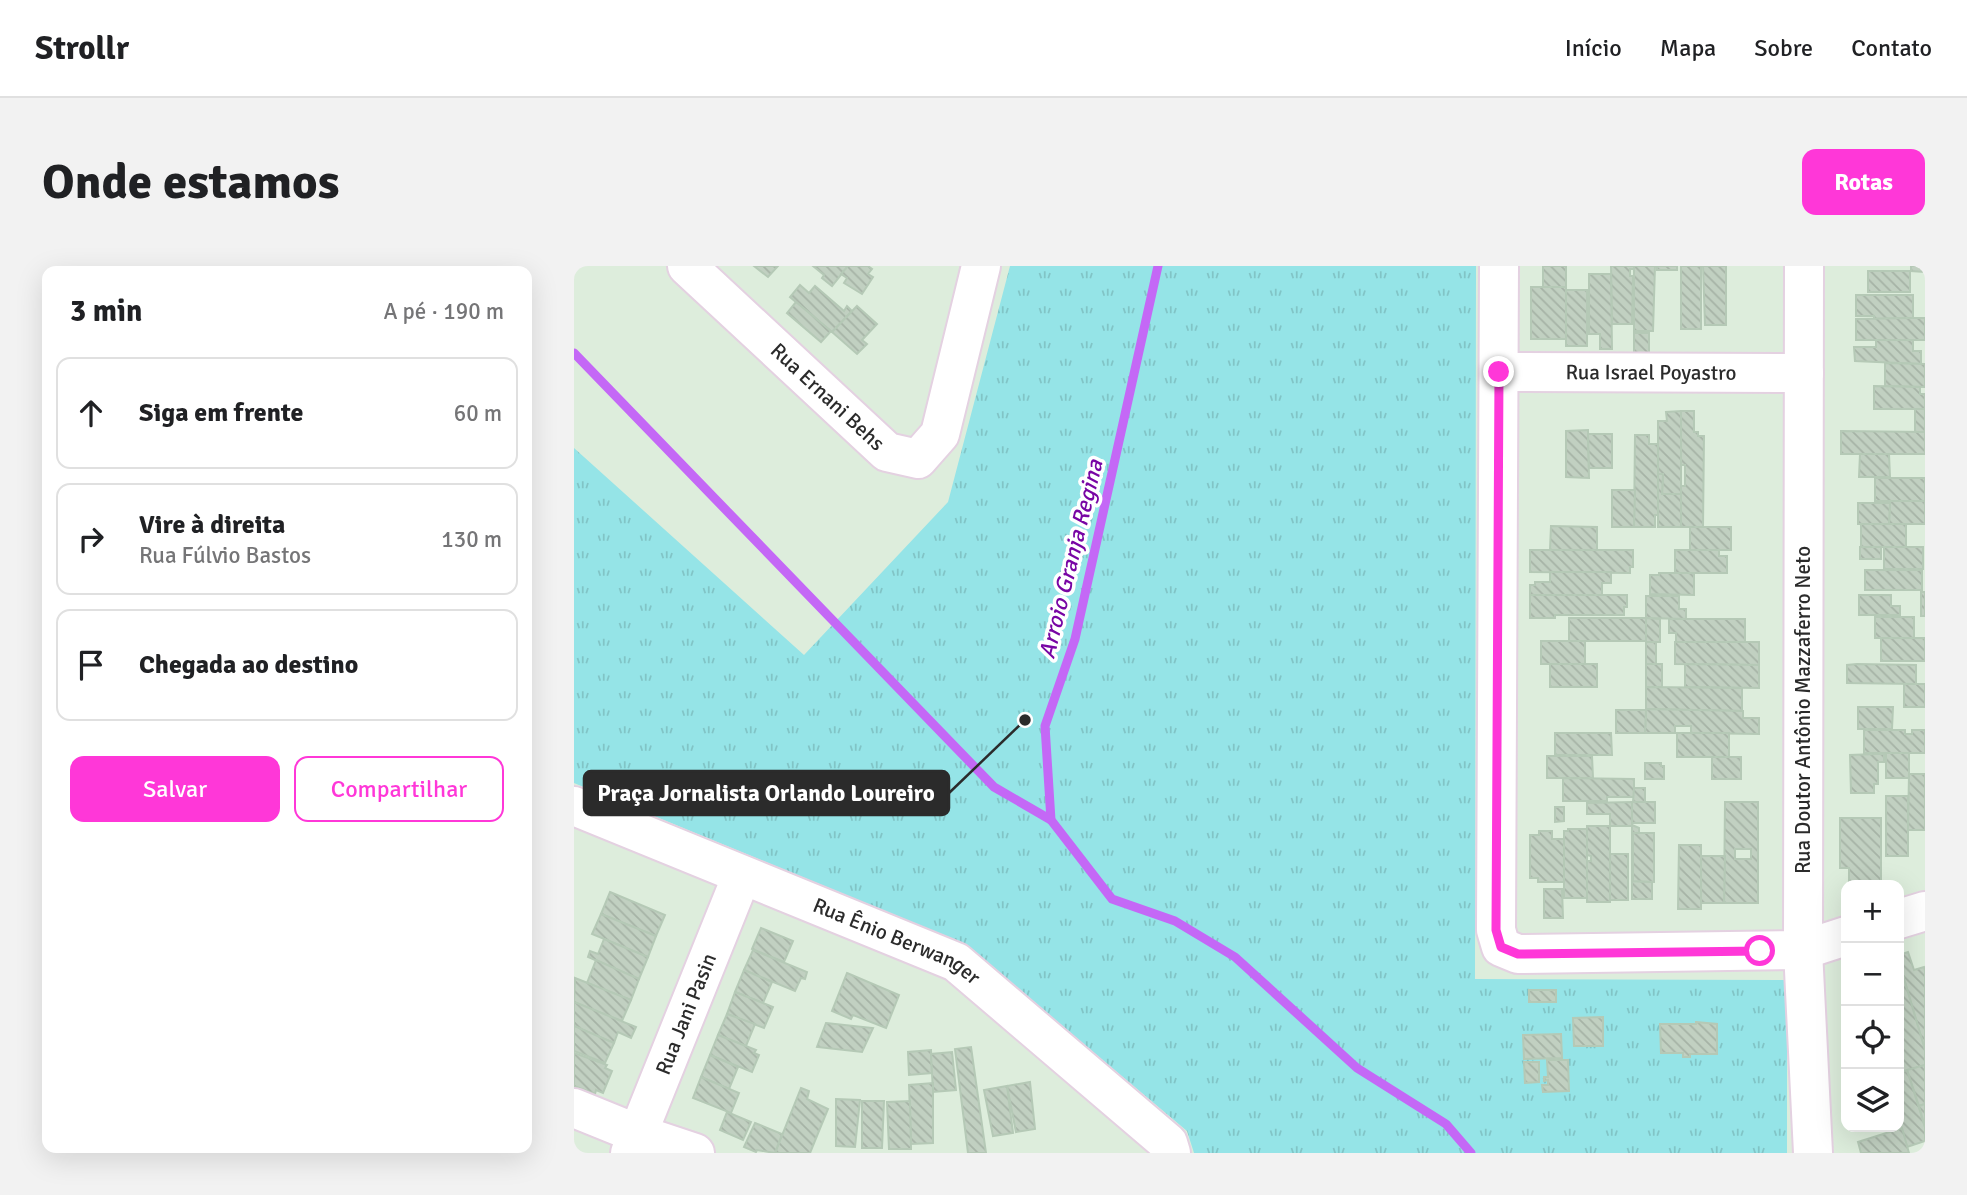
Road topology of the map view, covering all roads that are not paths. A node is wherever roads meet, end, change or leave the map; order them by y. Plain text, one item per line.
1 (687, 266) edge
2 (981, 266) edge
3 (1499, 266) edge
4 (1804, 266) edge
5 (1499, 372) junction
6 (1804, 373) junction
7 (574, 806) edge
8 (742, 875) junction
9 (1925, 911) edge
10 (1904, 917) edge
11 (1841, 938) edge
12 (1803, 950) junction
13 (574, 1108) edge
14 (634, 1143) edge
15 (1157, 1150) edge
16 (695, 1153) edge
17 (1813, 1153) edge

1 - 2 street, Rua Ernani Behs
3 - 5 street
4 - 6 street, Rua Doutor Antônio Mazzaferro Neto
5 - 6 street, Rua Israel Poyastro
5 - 12 street
6 - 12 street, Rua Doutor Antônio Mazzaferro Neto
7 - 8 street, Rua Ênio Berwanger
8 - 14 street, Rua Jani Pasin
8 - 15 street, Rua Ênio Berwanger
9 - 10 street
11 - 12 street
12 - 17 street, Rua Doutor Antônio Mazzaferro Neto
13 - 14 street
14 - 16 street

